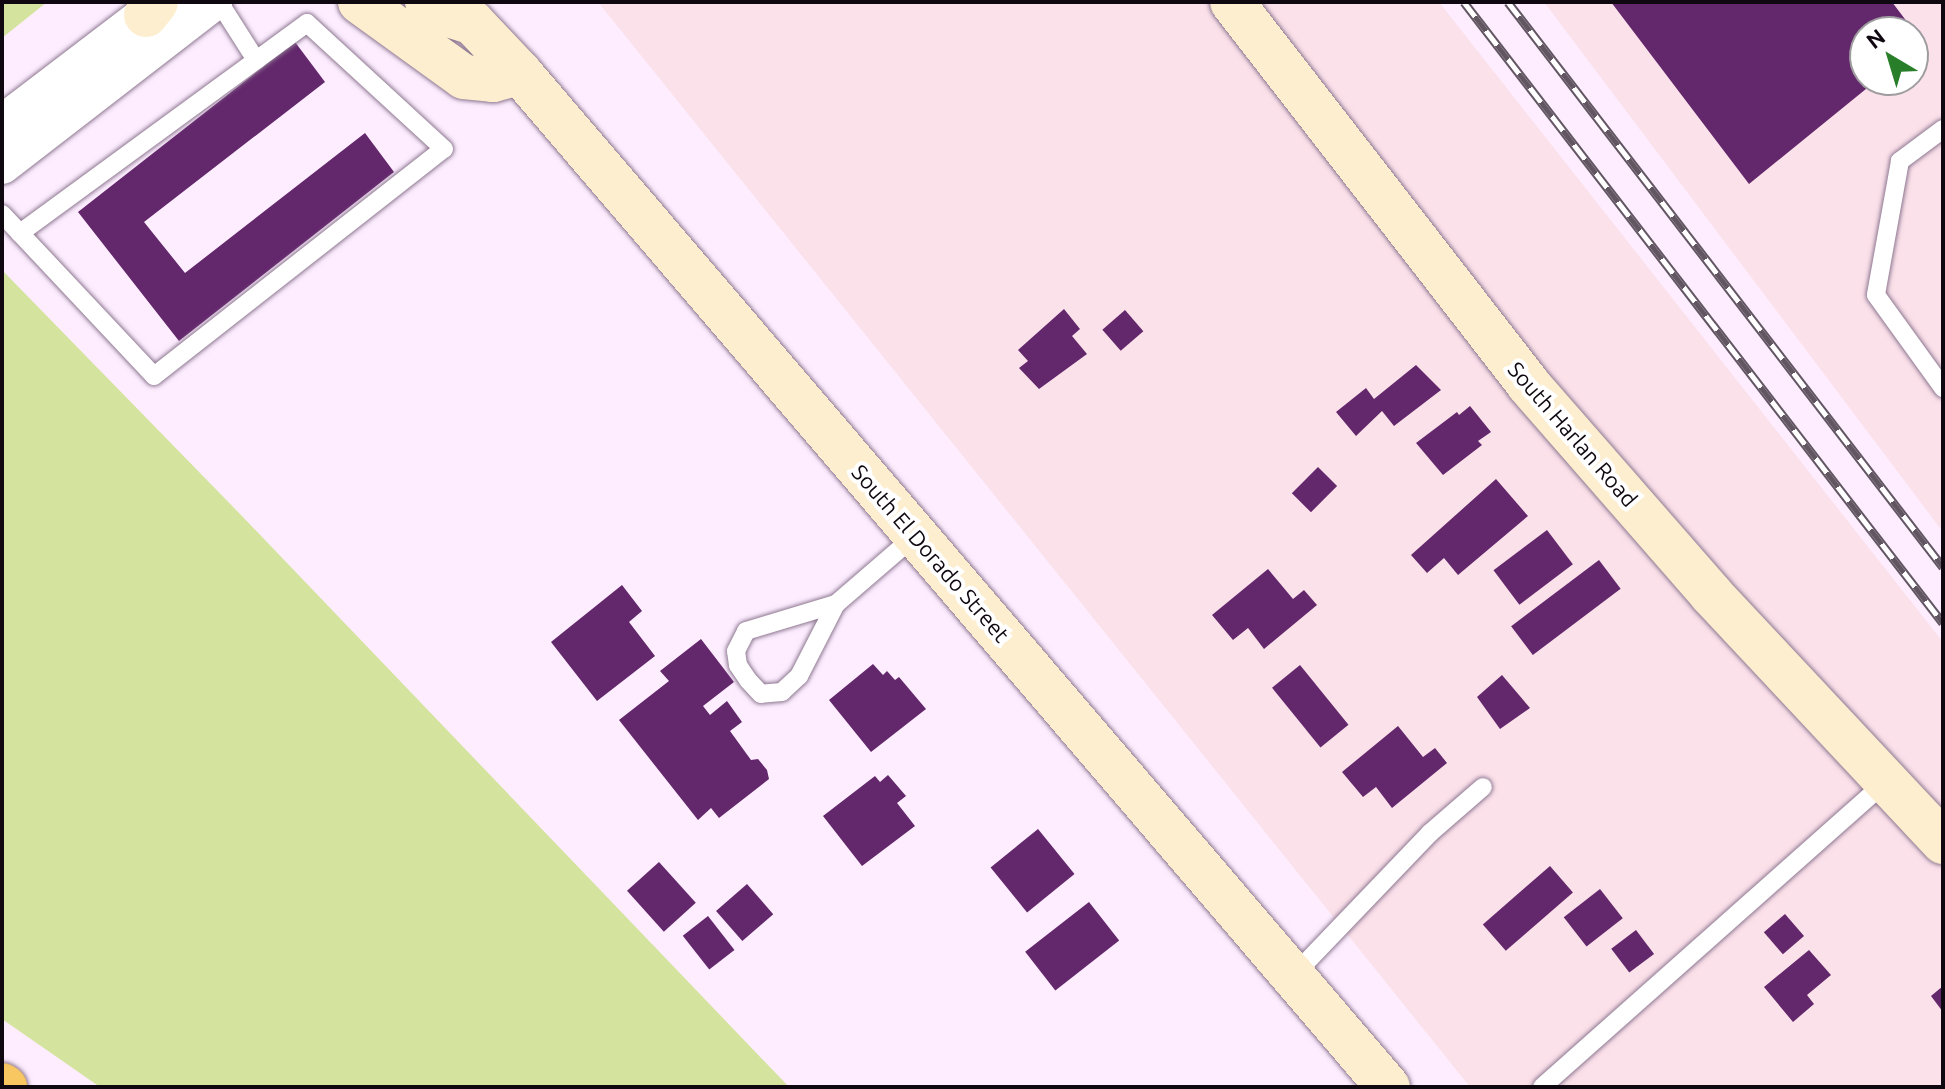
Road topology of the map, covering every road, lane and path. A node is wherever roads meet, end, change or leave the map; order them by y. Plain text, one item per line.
1 (216, 2) edge
2 (360, 2) edge
3 (427, 2) edge
4 (1232, 2) edge
5 (155, 6) edge
6 (471, 12) edge
7 (256, 60) junction
8 (520, 73) junction
9 (2, 124) edge
10 (1943, 129) edge
11 (2, 165) edge
12 (2, 214) edge
13 (20, 233) junction
14 (1943, 388) edge
15 (916, 535) junction
16 (836, 604) junction
17 (1887, 781) junction
18 (1483, 787) dead end
19 (1943, 842) edge
20 (1293, 976) junction
21 (1388, 1087) edge
22 (1542, 1087) edge

1 - 7 lane
1 - 11 street
2 - 8 main road
3 - 6 main road, South El Dorado Street
4 - 17 main road, South Harlan Road
5 - 9 street
6 - 8 main road, South El Dorado Street
7 - 13 lane
7 - 13 lane
8 - 15 main road, South El Dorado Street
10 - 14 lane
12 - 13 lane
15 - 16 lane
15 - 20 main road, South El Dorado Street
16 - 16 lane
17 - 19 main road, South Harlan Road
17 - 22 lane
18 - 20 lane
20 - 21 main road, South El Dorado Street

